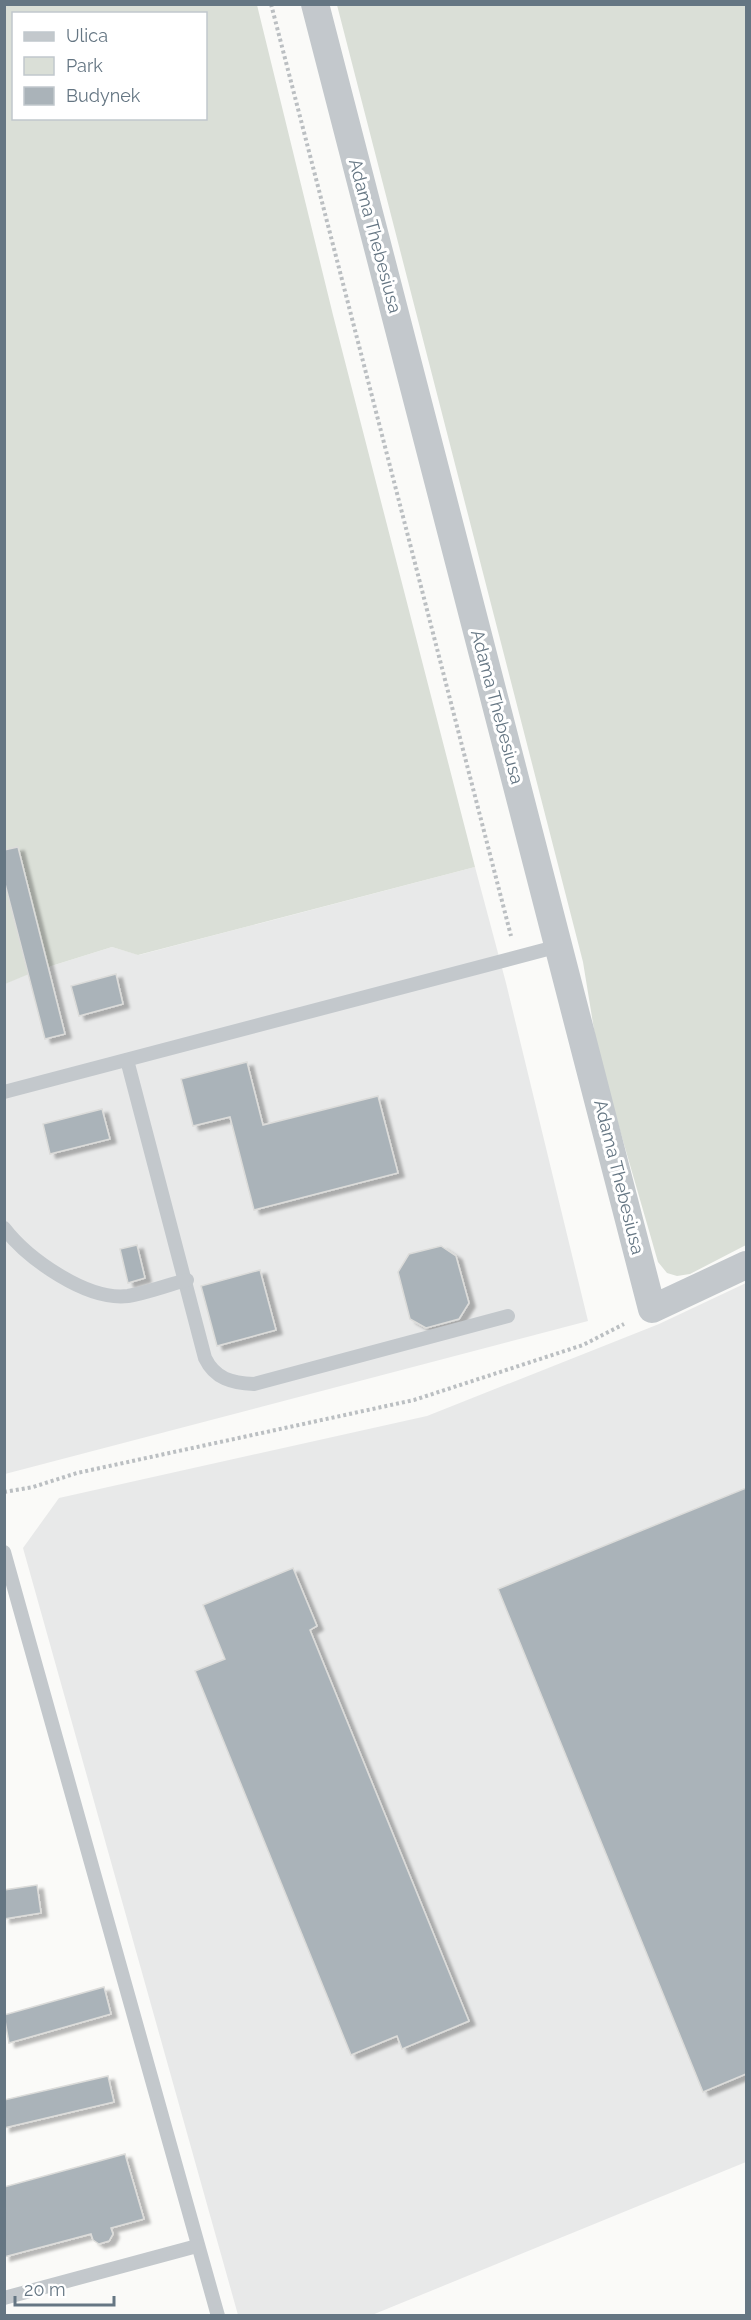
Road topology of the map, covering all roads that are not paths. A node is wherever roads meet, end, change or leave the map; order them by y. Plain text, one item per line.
1 (315, 4) edge
2 (559, 946) junction
3 (127, 1060) junction
4 (4, 1092) edge
5 (4, 1228) edge
6 (747, 1265) edge
7 (187, 1281) junction
8 (507, 1316) dead end
9 (4, 1552) edge
10 (197, 2246) junction
11 (4, 2298) edge
12 (218, 2316) edge

1 - 2 street, Adama Thebesiusa
2 - 3 lane
2 - 6 street, Adama Thebesiusa
3 - 4 lane
3 - 7 lane
5 - 7 lane
7 - 8 lane
9 - 10 lane
10 - 11 lane
10 - 12 lane

